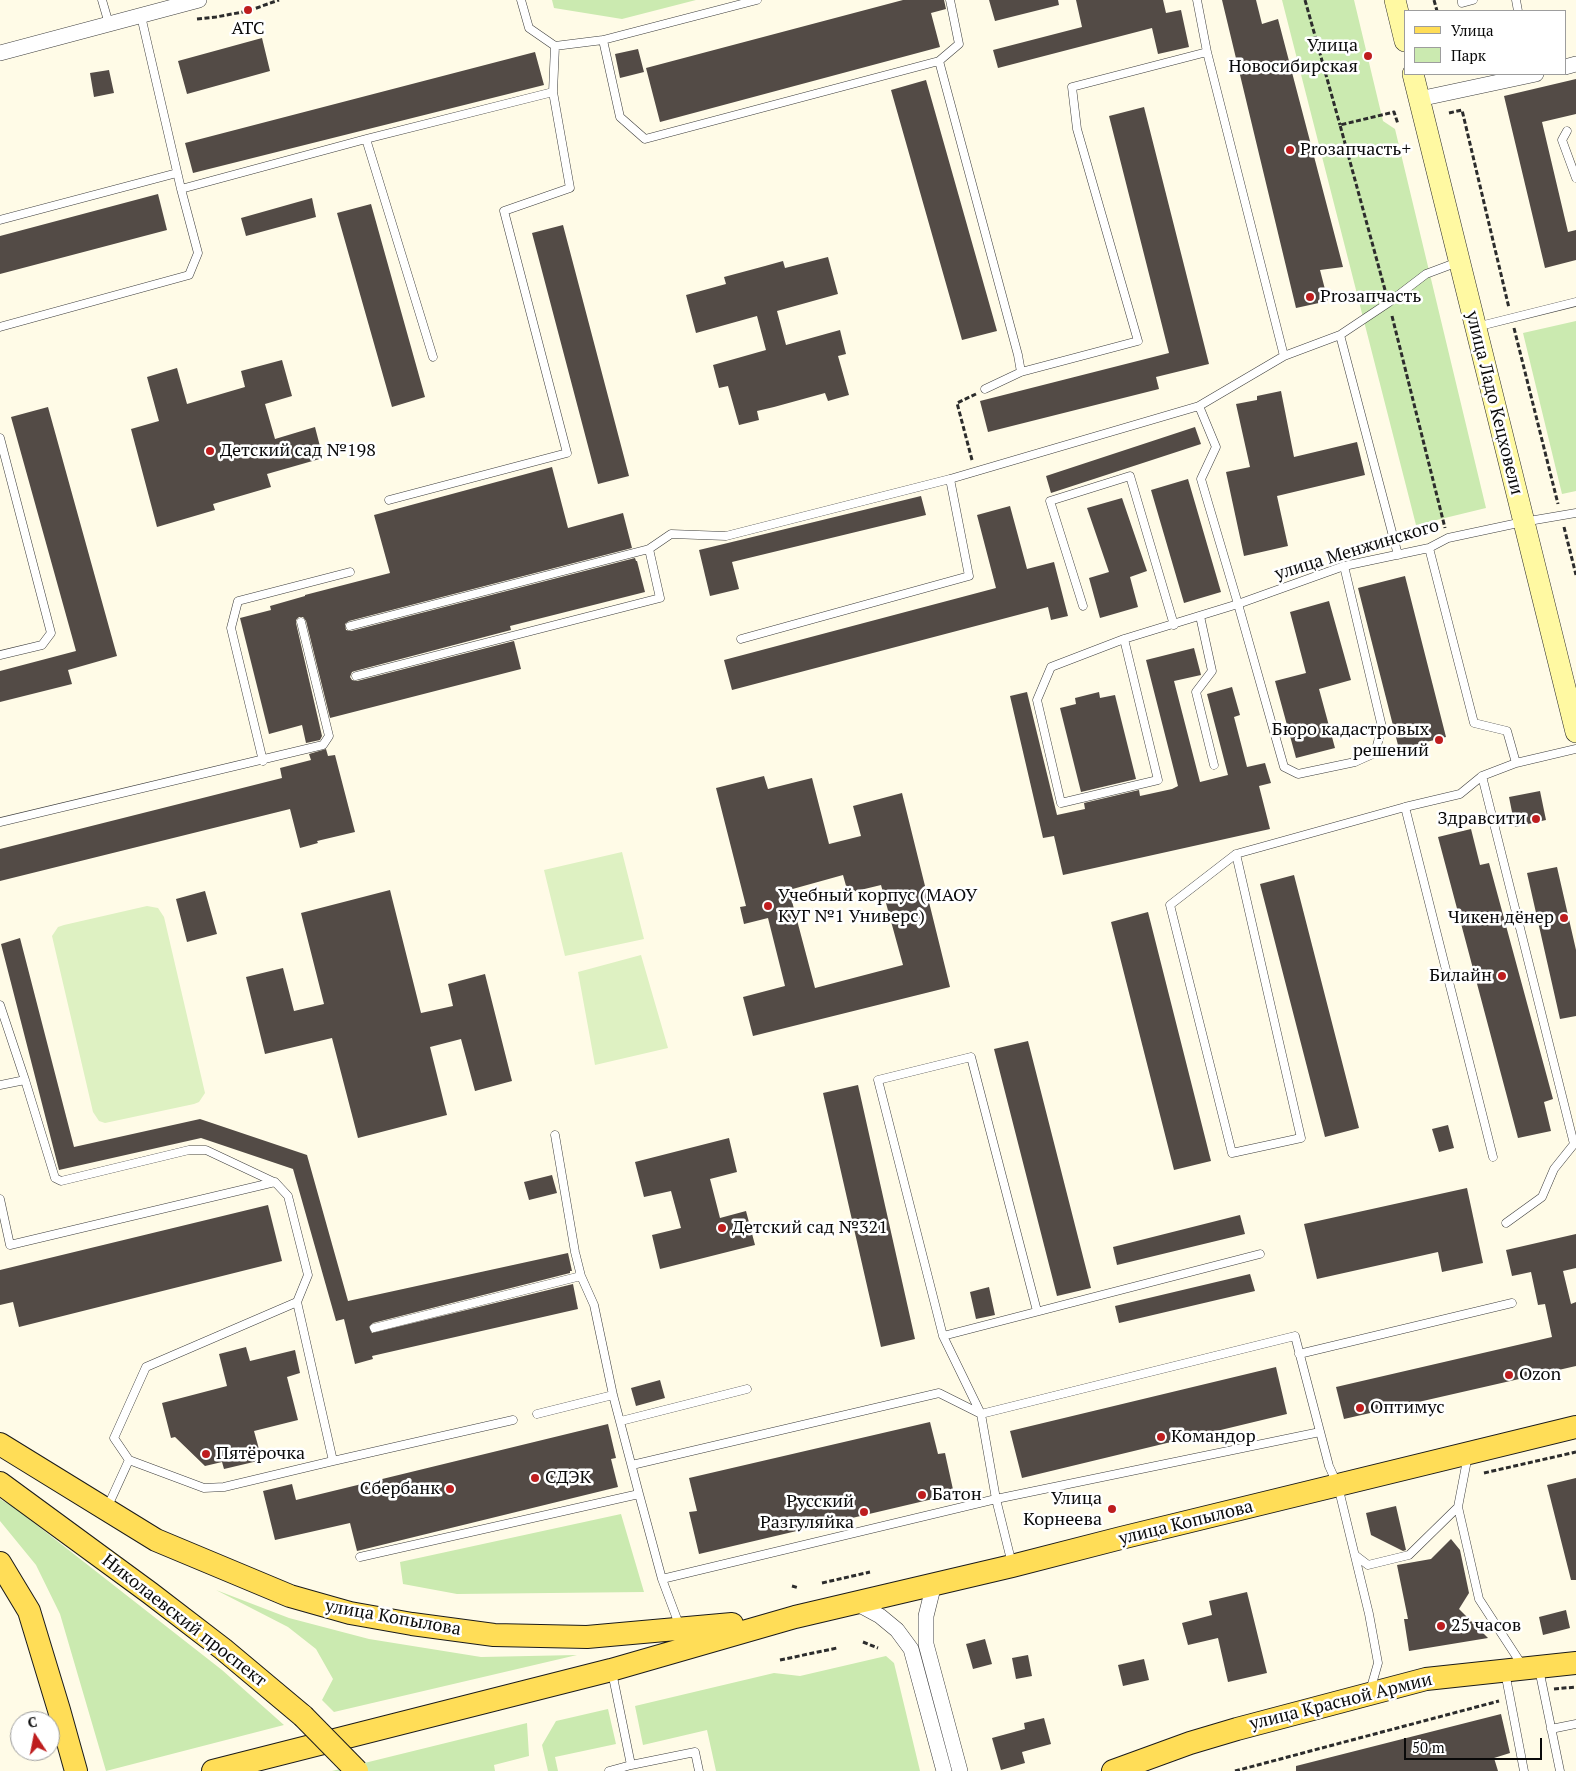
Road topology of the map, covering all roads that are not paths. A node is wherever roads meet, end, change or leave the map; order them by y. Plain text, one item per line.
1 (102, 0) edge
2 (199, 0) edge
3 (521, 0) edge
4 (757, 0) edge
5 (950, 0) edge
6 (1197, 0) edge
7 (1395, 0) edge
8 (1462, 0) edge
9 (1473, 0) edge
10 (141, 16) junction
11 (109, 24) junction
12 (1404, 37) edge
13 (603, 40) junction
14 (555, 46) junction
15 (1207, 52) junction
16 (0, 53) edge
17 (939, 61) junction
18 (1412, 75) edge
19 (1529, 75) edge
20 (553, 92) junction
21 (1419, 99) junction
22 (1567, 131) dead end
23 (366, 139) junction
24 (177, 173) junction
25 (1576, 178) edge
26 (181, 189) junction
27 (0, 220) edge
28 (1460, 262) junction
29 (1576, 302) edge
30 (0, 327) edge
31 (1476, 327) junction
32 (1340, 335) junction
33 (1284, 356) junction
34 (433, 358) dead end
35 (1021, 372) junction
36 (985, 389) road end
37 (1199, 406) junction
38 (0, 438) edge
39 (950, 479) junction
40 (389, 500) dead end
41 (1576, 513) edge
42 (1523, 522) junction
43 (1429, 548) junction
44 (649, 549) junction
45 (1398, 555) junction
46 (1344, 566) junction
47 (350, 572) dead end
48 (1238, 604) junction
49 (1083, 606) dead end
50 (1200, 616) junction
51 (301, 622) dead end
52 (1174, 625) junction
53 (350, 626) dead end
54 (741, 638) dead end
55 (1124, 639) junction
56 (0, 655) edge
57 (356, 676) dead end
58 (1576, 732) edge
59 (1576, 749) edge
60 (263, 761) junction
61 (1516, 763) junction
62 (1214, 766) dead end
63 (1482, 776) junction
64 (1405, 807) junction
65 (0, 822) edge
66 (1236, 854) junction
67 (0, 1005) edge
68 (25, 1080) junction
69 (0, 1085) edge
70 (555, 1136) dead end
71 (1575, 1143) edge
72 (1494, 1157) dead end
73 (275, 1182) junction
74 (0, 1199) edge
75 (1506, 1223) dead end
76 (10, 1245) junction
77 (0, 1247) edge
78 (1260, 1254) dead end
79 (581, 1276) junction
80 (298, 1302) junction
81 (1512, 1303) dead end
82 (1037, 1311) junction
83 (374, 1328) dead end
84 (942, 1336) junction
85 (1299, 1354) junction
86 (747, 1389) dead end
87 (613, 1395) junction
88 (537, 1414) dead end
89 (981, 1414) junction
90 (513, 1420) dead end
91 (621, 1421) junction
92 (1576, 1426) edge
93 (1320, 1432) junction
94 (0, 1444) edge
95 (1468, 1453) junction
96 (129, 1460) junction
97 (333, 1461) junction
98 (632, 1464) junction
99 (0, 1483) edge
100 (1338, 1486) junction
101 (639, 1494) junction
102 (996, 1499) junction
103 (1458, 1507) junction
104 (106, 1510) junction
105 (1355, 1554) junction
106 (360, 1557) dead end
107 (0, 1563) edge
108 (1012, 1566) junction
109 (662, 1579) junction
110 (934, 1584) junction
111 (856, 1603) junction
112 (795, 1617) junction
113 (681, 1630) junction
114 (1576, 1663) edge
115 (1523, 1668) junction
116 (611, 1670) junction
117 (1369, 1693) junction
118 (1576, 1724) edge
119 (1552, 1729) junction
120 (650, 1761) junction
121 (631, 1765) junction
122 (76, 1771) edge
123 (213, 1771) edge
124 (357, 1771) edge
125 (608, 1771) edge
126 (652, 1771) edge
127 (699, 1771) edge
128 (944, 1771) edge
129 (960, 1771) edge
130 (1113, 1771) edge
131 (1524, 1771) edge
132 (1560, 1771) edge

1 - 11 lane
2 - 10 street
3 - 14 lane
4 - 13 lane
5 - 17 lane
6 - 15 lane
7 - 12 main road
8 - 9 lane
10 - 11 lane
10 - 24 lane
11 - 16 street
13 - 14 lane
13 - 17 lane
14 - 20 lane
15 - 33 lane
15 - 35 lane
17 - 35 lane
18 - 21 main road, улица Ладо Кецховели
19 - 21 street
20 - 23 lane
20 - 40 lane
21 - 28 main road, улица Ладо Кецховели
22 - 25 lane
23 - 26 lane
23 - 34 lane
24 - 26 lane
24 - 27 lane
26 - 30 lane
28 - 31 main road, улица Ладо Кецховели
28 - 32 lane
29 - 31 lane
31 - 42 main road, улица Ладо Кецховели
32 - 33 lane
32 - 45 lane
33 - 37 lane
35 - 36 lane
37 - 39 lane
37 - 48 lane
38 - 56 lane
39 - 44 lane
39 - 54 lane
41 - 42 lane, улица Менжинского
42 - 43 lane, улица Менжинского
42 - 58 main road, улица Ладо Кецховели
43 - 45 lane, улица Менжинского
43 - 61 lane
44 - 53 lane
44 - 57 lane
45 - 46 lane, улица Менжинского
46 - 48 lane, улица Менжинского
46 - 48 lane
47 - 60 lane
48 - 50 lane, улица Менжинского
49 - 52 lane
50 - 52 lane, улица Менжинского
50 - 62 lane
51 - 60 lane
52 - 55 lane, улица Менжинского
55 - 55 lane, улица Менжинского
59 - 61 lane
60 - 65 lane
61 - 63 lane
63 - 64 lane
63 - 71 lane
64 - 66 lane
64 - 72 lane
66 - 66 lane
67 - 68 lane
68 - 69 lane
68 - 73 lane
70 - 79 lane
71 - 75 lane
73 - 76 lane
73 - 80 lane
74 - 76 lane
76 - 77 lane
78 - 82 lane
79 - 83 lane
79 - 87 lane
80 - 96 lane
80 - 97 lane
81 - 85 lane
82 - 84 lane
82 - 84 lane
84 - 89 lane
85 - 89 lane
85 - 93 lane
86 - 91 lane
87 - 88 lane
87 - 91 lane
89 - 98 lane
89 - 102 lane
90 - 97 lane
91 - 98 lane
92 - 95 main road, улица Копылова
93 - 100 lane
93 - 102 lane
94 - 104 main road, улица Копылова
95 - 100 main road, улица Копылова
95 - 103 lane
96 - 97 lane
96 - 104 lane
98 - 101 lane
99 - 124 main road, Николаевский проспект, bridge
100 - 105 lane
100 - 108 main road, улица Копылова
101 - 106 lane
101 - 109 lane
102 - 108 lane
102 - 109 lane
103 - 105 lane
103 - 115 lane
104 - 113 main road, улица Копылова
105 - 117 lane
107 - 122 main road
108 - 110 main road, улица Копылова
109 - 113 lane
110 - 111 main road, улица Копылова
110 - 129 street
111 - 112 main road, улица Копылова
111 - 128 street
112 - 113 main road, улица Копылова
112 - 116 main road, улица Копылова
114 - 115 main road, улица Красной Армии
115 - 117 main road, улица Красной Армии
115 - 119 lane
115 - 131 lane
116 - 121 lane
116 - 123 main road, улица Копылова
117 - 130 main road, улица Красной Армии
118 - 119 lane
119 - 132 lane
120 - 121 lane
120 - 126 lane
120 - 127 lane
121 - 125 lane

